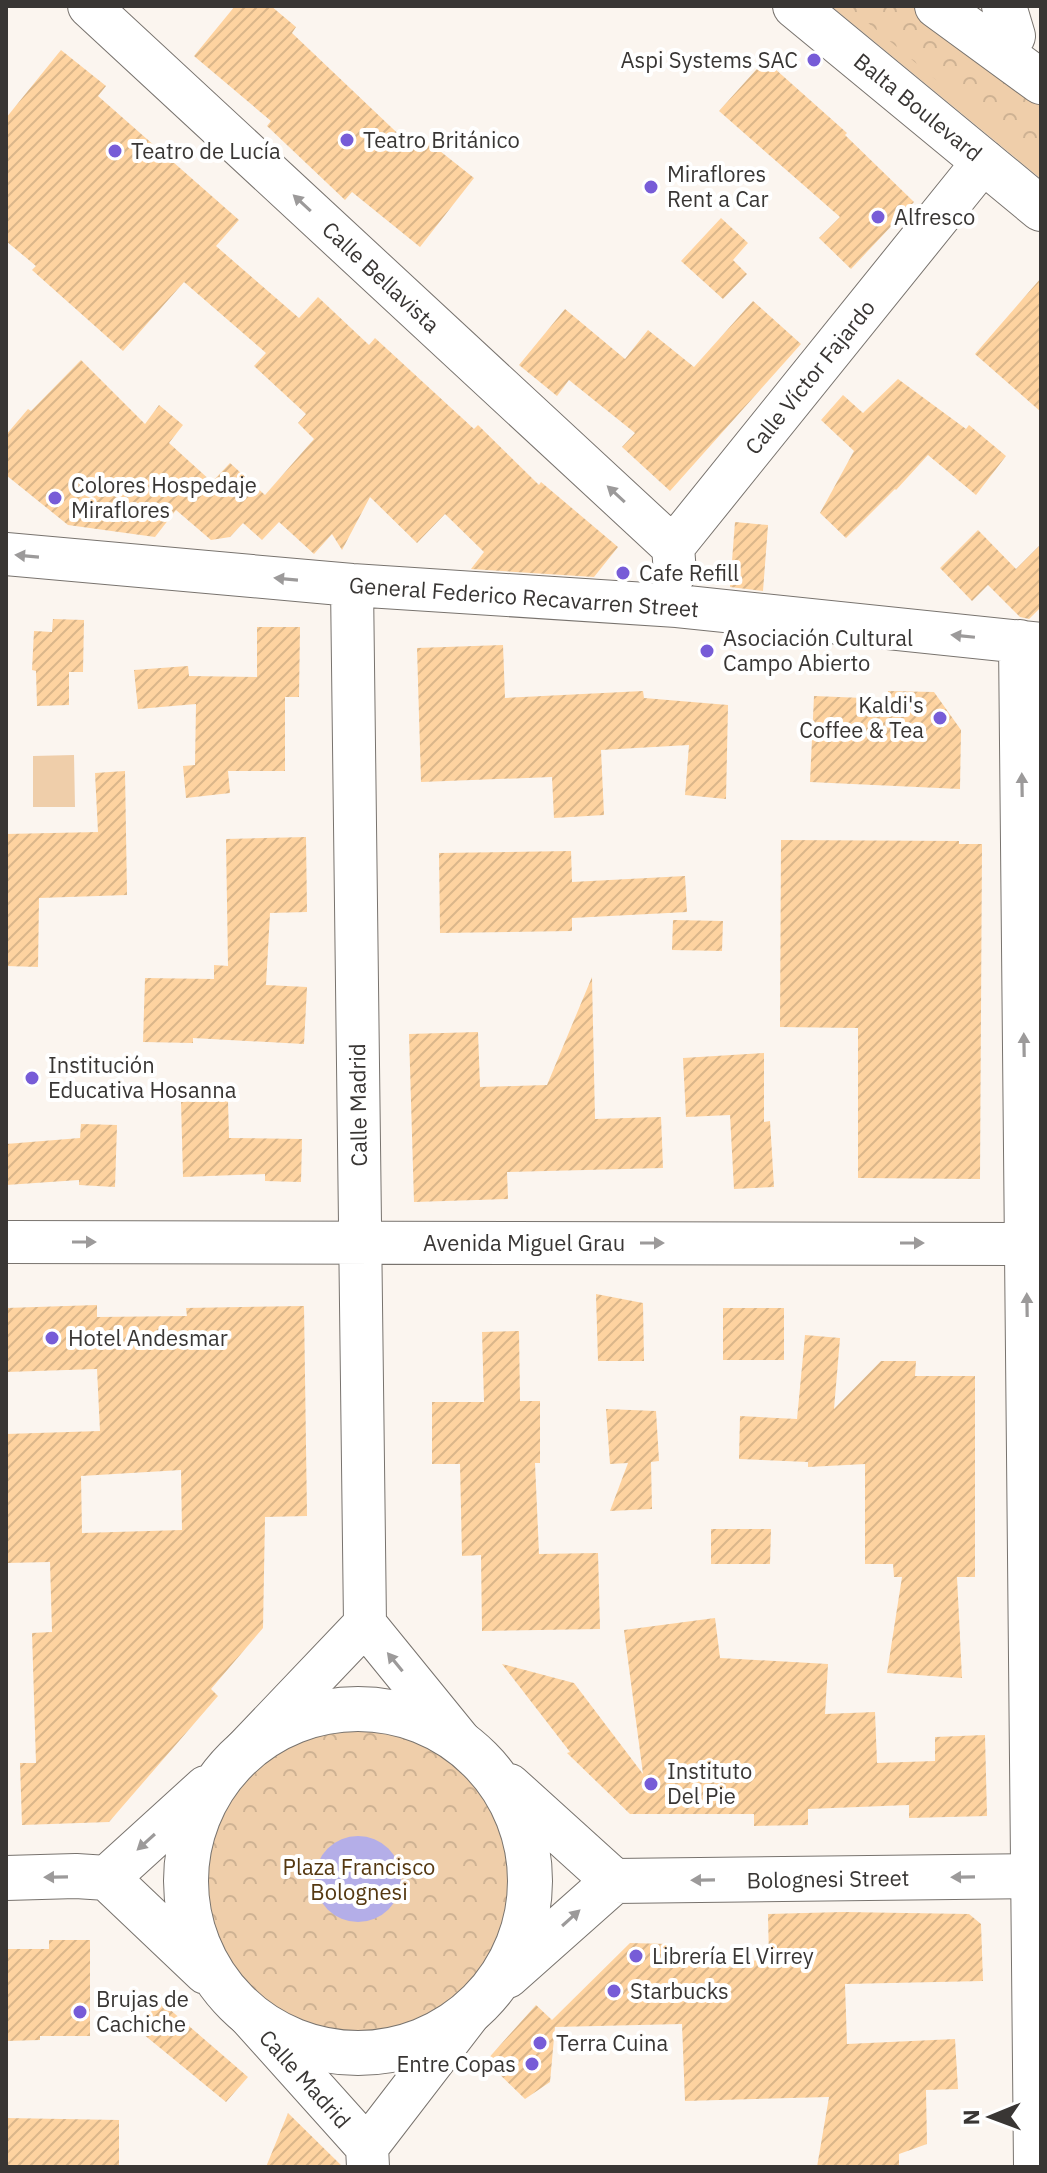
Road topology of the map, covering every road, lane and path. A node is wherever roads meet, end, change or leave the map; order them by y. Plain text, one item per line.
1 (89, 6) edge
2 (795, 6) edge
3 (937, 6) edge
4 (974, 6) edge
5 (1019, 33) edge
6 (1041, 82) edge
7 (984, 161) junction
8 (1041, 209) edge
9 (673, 547) junction
10 (6, 554) edge
11 (352, 585) junction
12 (677, 606) junction
13 (1031, 642) edge
14 (6, 1242) edge
15 (361, 1242) junction
16 (1033, 1243) edge
17 (365, 1624) junction
18 (471, 1752) junction
19 (235, 1760) junction
20 (1037, 1876) edge
21 (6, 1878) edge
22 (107, 1878) junction
23 (614, 1881) junction
24 (482, 1999) junction
25 (234, 2000) junction
26 (367, 2157) edge
27 (1035, 2167) edge

9 -> 1 street, Calle Bellavista
2 - 7 main road, Balta Boulevard
3 - 6 main road
4 - 5 main road
7 - 8 main road, Balta Boulevard
7 - 9 street, Calle Víctor Fajardo
9 - 12 street
11 -> 10 street, General Federico Recavarren Street
11 - 12 street, General Federico Recavarren Street
11 - 15 street, Calle Madrid
13 -> 12 street, General Federico Recavarren Street
16 -> 13 street
14 -> 15 street, Avenida Miguel Grau
15 -> 16 street, Avenida Miguel Grau
15 - 17 street, Calle Madrid
20 -> 16 street
18 -> 17 street
17 - 19 street
18 - 19 main road
18 - 23 main road
18 - 24 main road
19 -> 22 main road
19 - 25 main road
20 -> 23 main road, Bolognesi Street
20 - 27 street
22 -> 21 main road
22 - 25 main road
24 -> 23 main road
24 - 25 main road
24 - 26 street, Calle Madrid
25 - 26 street, Calle Madrid

